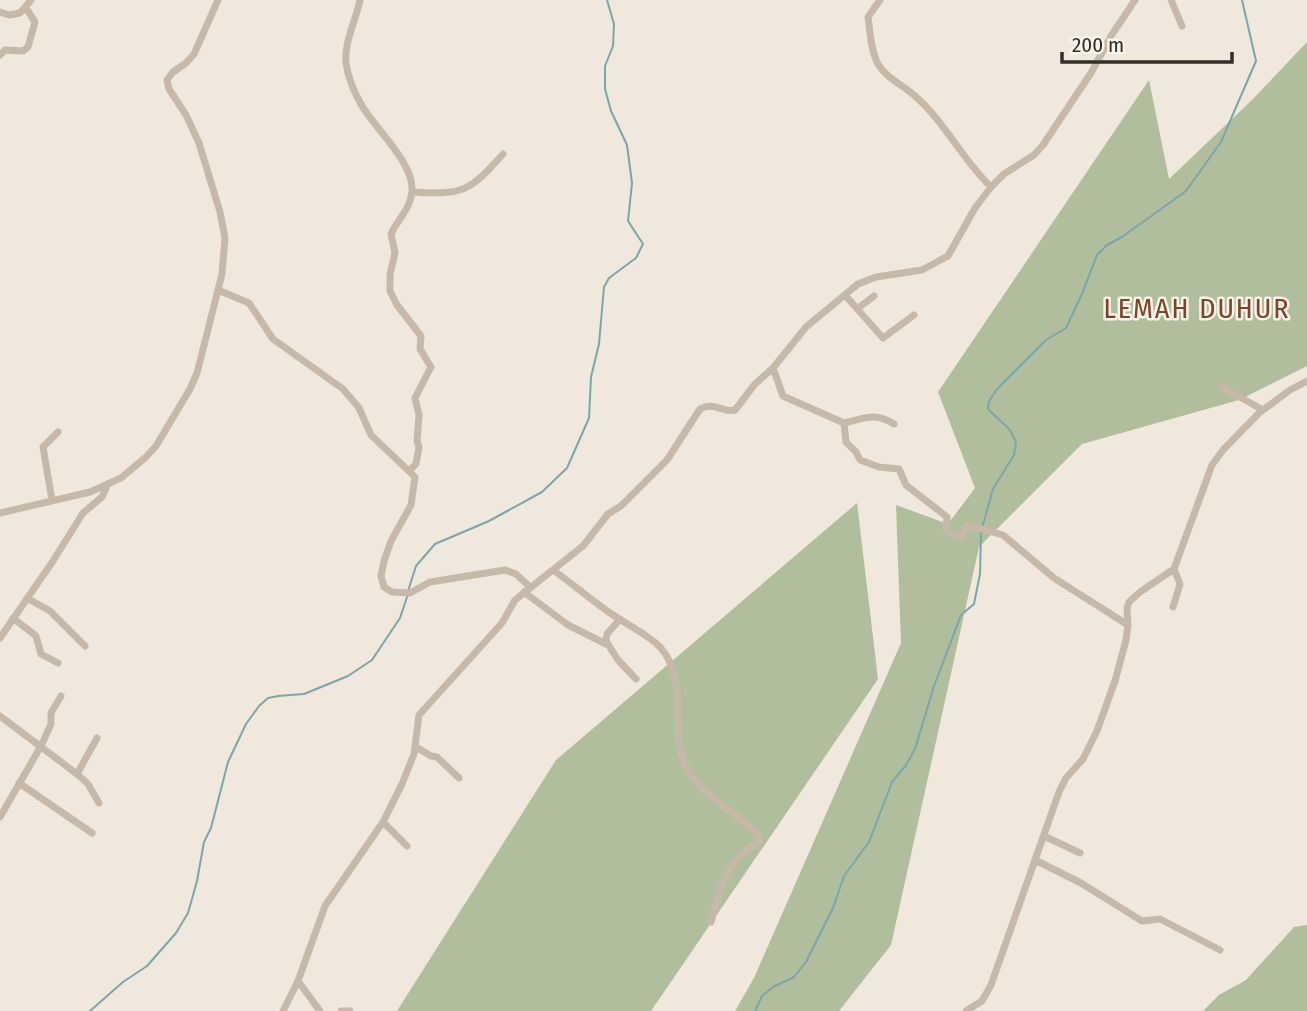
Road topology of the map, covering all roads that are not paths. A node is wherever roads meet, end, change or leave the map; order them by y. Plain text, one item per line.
1 (31, 0) edge
2 (218, 0) edge
3 (360, 0) edge
4 (1135, 0) edge
5 (1171, 0) edge
6 (877, 1) edge
7 (26, 8) junction
8 (0, 12) edge
9 (1182, 26) dead end
10 (0, 55) edge
11 (503, 154) dead end
12 (991, 187) junction
13 (412, 192) junction
14 (218, 290) junction
15 (845, 295) junction
16 (874, 296) dead end
17 (857, 309) junction
18 (914, 315) dead end
19 (773, 368) junction
20 (1307, 381) edge
21 (1222, 387) dead end
22 (1263, 410) junction
23 (844, 423) junction
24 (894, 424) dead end
25 (58, 432) dead end
26 (410, 470) junction
27 (107, 486) junction
28 (52, 500) junction
29 (0, 513) edge
30 (1174, 569) junction
31 (553, 570) junction
32 (527, 590) junction
33 (27, 598) junction
34 (1173, 607) dead end
35 (13, 618) junction
36 (620, 620) junction
37 (1128, 625) junction
38 (0, 638) edge
39 (606, 643) junction
40 (85, 646) dead end
41 (58, 663) dead end
42 (636, 679) dead end
43 (61, 696) dead end
44 (0, 716) edge
45 (97, 738) dead end
46 (41, 746) junction
47 (416, 747) junction
48 (77, 774) junction
49 (459, 778) dead end
50 (19, 783) junction
51 (99, 803) dead end
52 (0, 817) edge
53 (383, 822) junction
54 (92, 833) dead end
55 (1044, 836) junction
56 (407, 846) dead end
57 (1080, 853) dead end
58 (1035, 860) junction
59 (711, 922) dead end
60 (1220, 950) dead end
61 (298, 981) junction
62 (283, 1011) edge
63 (320, 1011) edge
64 (341, 1011) edge
65 (350, 1011) edge
66 (965, 1011) edge

1 - 7 street
2 - 14 street
3 - 13 street
4 - 12 street
5 - 9 street
6 - 12 street
7 - 8 street
7 - 10 street
11 - 13 street
12 - 15 street
13 - 26 street
14 - 26 street
14 - 27 street
15 - 17 street
15 - 19 street
16 - 17 street
17 - 18 street
19 - 23 street
19 - 31 street
20 - 22 street
21 - 22 street
22 - 30 street
23 - 24 street
23 - 37 street
25 - 28 street
26 - 32 street
27 - 28 street
27 - 33 street
28 - 29 street
30 - 34 street
30 - 37 street
31 - 32 street
31 - 36 street
32 - 39 street
32 - 47 street
33 - 35 street
33 - 40 street
35 - 38 street
35 - 41 street
36 - 39 street
36 - 59 street
37 - 55 street
39 - 42 street
43 - 46 street
44 - 46 street
45 - 48 street
46 - 48 street
46 - 50 street
47 - 49 street
47 - 53 street
48 - 51 street
50 - 52 street
50 - 54 street
53 - 56 street
53 - 61 street
55 - 57 street
55 - 58 street
58 - 60 street
58 - 66 street
61 - 62 street
61 - 63 street
64 - 65 street

